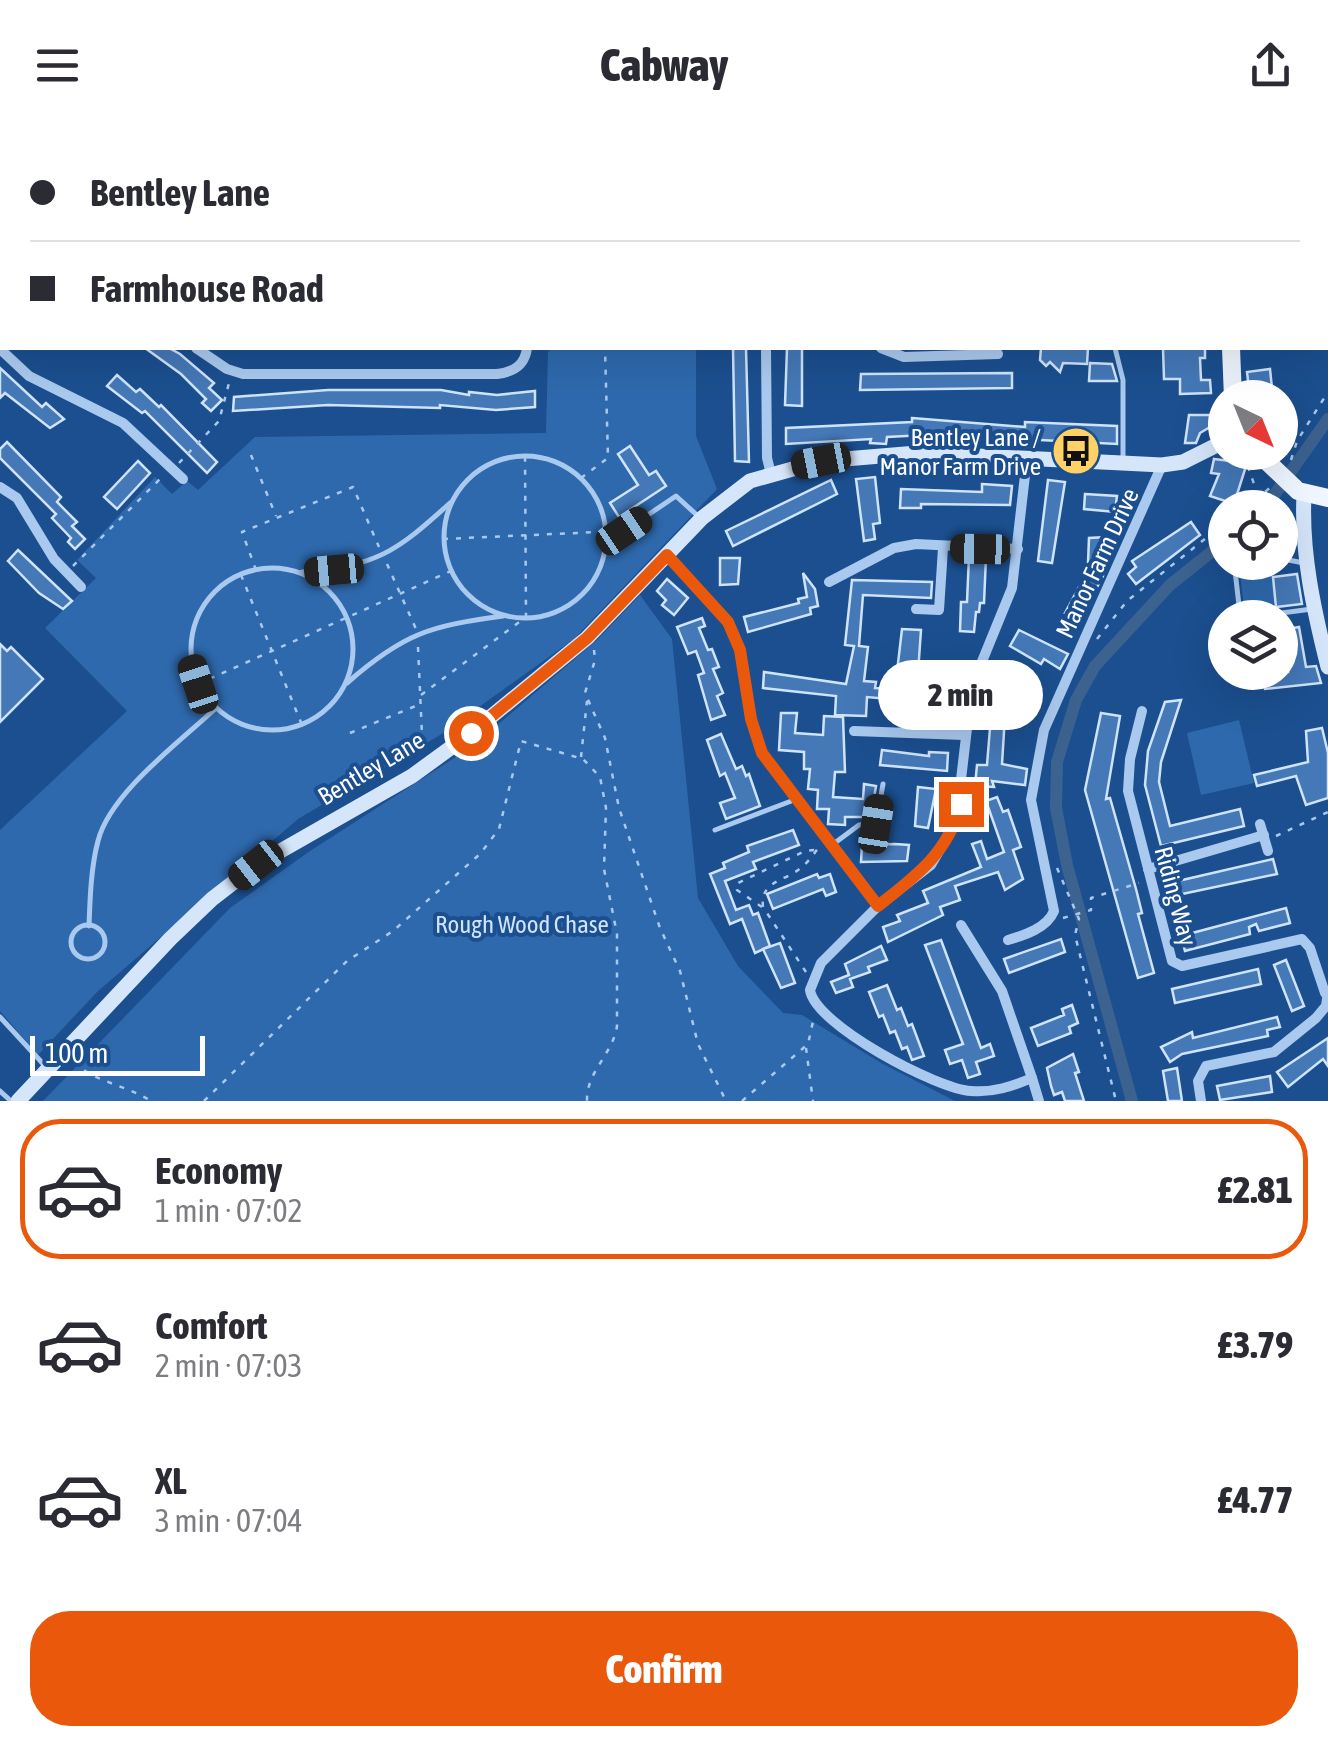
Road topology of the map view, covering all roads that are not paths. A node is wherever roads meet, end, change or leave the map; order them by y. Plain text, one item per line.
1 (1, 350) edge
2 (528, 350) edge
3 (766, 350) edge
4 (886, 350) edge
5 (1116, 350) edge
6 (1231, 350) edge
7 (976, 351) edge
8 (211, 352) edge
9 (998, 354) dead end
10 (1232, 380) edge
11 (1208, 449) edge
12 (1027, 458) junction
13 (1123, 464) junction
14 (1162, 465) junction
15 (1272, 470) edge
16 (770, 474) junction
17 (182, 479) dead end
18 (0, 487) edge
19 (1301, 493) junction
20 (1328, 498) edge
21 (452, 501) junction
22 (702, 518) junction
23 (606, 532) junction
24 (943, 548) junction
25 (1018, 549) junction
26 (667, 555) junction
27 (1307, 562) junction
28 (1298, 563) edge
29 (298, 573) junction
30 (1236, 580) edge
31 (828, 582) dead end
32 (82, 587) dead end
33 (916, 609) dead end
34 (1315, 609) junction
35 (506, 615) junction
36 (1328, 667) edge
37 (346, 684) junction
38 (216, 708) junction
39 (1142, 710) dead end
40 (854, 731) dead end
41 (964, 735) junction
42 (882, 784) dead end
43 (797, 799) junction
44 (715, 830) dead end
45 (1264, 838) road end
46 (829, 842) junction
47 (1149, 874) junction
48 (878, 906) junction
49 (961, 925) dead end
50 (89, 926) junction
51 (1008, 940) dead end
52 (1327, 993) edge
53 (0, 1017) edge
54 (48, 1069) junction
55 (1032, 1078) junction
56 (0, 1091) edge
57 (15, 1101) edge
58 (1039, 1101) edge
59 (1201, 1101) edge

1 - 17 street
2 - 8 street
3 - 16 street
4 - 7 street
5 - 13 lane
6 - 10 main road
7 - 9 street
11 - 14 street, Bentley Lane
12 - 13 street, Bentley Lane
12 - 16 street, Bentley Lane
12 - 25 street
13 - 14 street, Bentley Lane
14 - 51 street, Manor Farm Drive
15 - 19 main road
16 - 22 street, Bentley Lane
18 - 32 street
19 - 20 main road
19 - 27 street
21 - 23 lane
21 - 29 lane
21 - 35 lane
22 - 23 lane
22 - 26 street, Bentley Lane
23 - 35 lane
24 - 25 street
24 - 31 street
24 - 33 street
25 - 41 street
26 - 43 street
26 - 54 street, Bentley Lane
27 - 28 lane
27 - 34 street
29 - 37 lane
29 - 38 lane
30 - 34 lane
34 - 36 street
35 - 37 lane
37 - 38 lane
38 - 50 lane
39 - 47 street, Riding Way
40 - 41 street
41 - 48 street
42 - 46 lane
43 - 44 lane
43 - 46 street
45 - 47 street
46 - 48 street
47 - 52 street, Riding Way
48 - 55 street
49 - 55 street
50 - 50 lane
52 - 59 street
53 - 54 lane
54 - 57 street, Bentley Lane
55 - 58 street
56 - 57 lane

